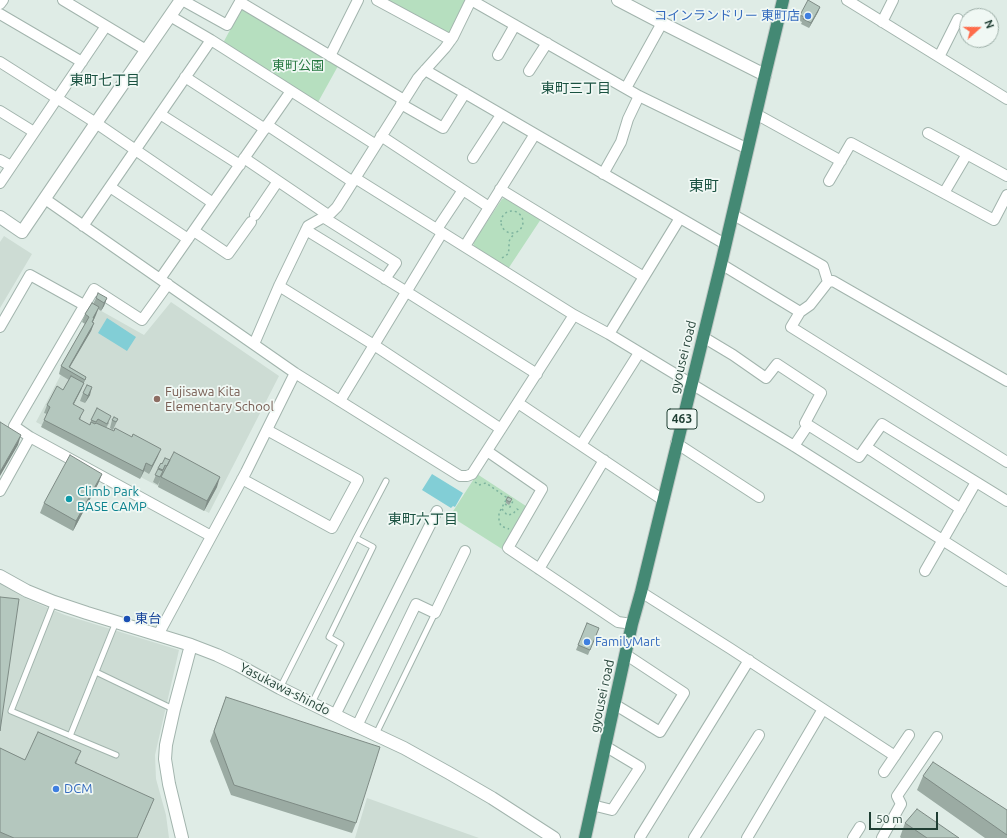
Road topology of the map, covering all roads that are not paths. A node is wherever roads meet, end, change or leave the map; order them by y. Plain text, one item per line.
1 (3, 0) edge
2 (63, 0) edge
3 (182, 0) edge
4 (358, 0) edge
5 (377, 0) edge
6 (471, 0) edge
7 (618, 0) edge
8 (783, 0) edge
9 (847, 0) edge
10 (893, 0) edge
11 (241, 1) edge
12 (0, 4) edge
13 (0, 14) edge
14 (170, 16) junction
15 (958, 19) dead end
16 (882, 22) junction
17 (662, 23) junction
18 (516, 25) junction
19 (106, 26) junction
20 (211, 40) junction
21 (451, 40) junction
22 (547, 43) junction
23 (146, 50) junction
24 (498, 55) dead end
25 (330, 56) junction
26 (938, 57) junction
27 (0, 62) edge
28 (82, 62) junction
29 (425, 70) junction
30 (529, 71) dead end
31 (765, 75) junction
32 (185, 77) junction
33 (626, 88) junction
34 (291, 91) junction
35 (465, 93) junction
36 (1006, 95) edge
37 (639, 96) junction
38 (57, 99) junction
39 (402, 102) junction
40 (0, 111) edge
41 (160, 114) junction
42 (756, 114) junction
43 (501, 115) junction
44 (96, 123) junction
45 (266, 127) junction
46 (34, 132) junction
47 (928, 133) dead end
48 (535, 134) junction
49 (378, 141) junction
50 (748, 149) junction
51 (135, 150) junction
52 (967, 154) junction
53 (473, 158) dead end
54 (0, 160) edge
55 (841, 161) junction
56 (242, 162) junction
57 (11, 166) junction
58 (603, 174) junction
59 (1007, 176) edge
60 (354, 180) junction
61 (278, 181) junction
62 (829, 181) dead end
63 (0, 183) edge
64 (110, 187) junction
65 (500, 189) junction
66 (463, 190) junction
67 (944, 193) junction
68 (1007, 195) edge
69 (44, 199) junction
70 (214, 203) junction
71 (489, 208) junction
72 (732, 214) junction
73 (326, 216) junction
74 (0, 217) edge
75 (680, 218) junction
76 (83, 226) junction
77 (306, 230) junction
78 (440, 231) junction
79 (191, 235) junction
80 (725, 244) junction
81 (464, 246) junction
82 (721, 264) junction
83 (644, 277) junction
84 (385, 279) junction
85 (164, 282) junction
86 (828, 282) junction
87 (279, 286) junction
88 (407, 292) junction
89 (84, 305) junction
90 (800, 312) junction
91 (574, 315) junction
92 (0, 326) edge
93 (608, 334) junction
94 (702, 337) junction
95 (254, 344) junction
96 (374, 346) junction
97 (639, 353) junction
98 (295, 373) junction
99 (536, 374) junction
100 (1007, 381) edge
101 (691, 385) junction
102 (340, 401) junction
103 (518, 403) junction
104 (808, 425) junction
105 (501, 429) junction
106 (267, 430) junction
107 (30, 437) junction
108 (676, 443) junction
109 (581, 445) junction
110 (794, 446) junction
111 (866, 447) junction
112 (487, 451) junction
113 (604, 460) junction
114 (1007, 462) edge
115 (242, 480) junction
116 (386, 481) dead end
117 (976, 482) junction
118 (0, 490) edge
119 (759, 497) dead end
120 (663, 500) junction
121 (1007, 501) edge
122 (961, 509) junction
123 (436, 511) dead end
124 (211, 536) junction
125 (356, 538) junction
126 (943, 541) junction
127 (465, 551) dead end
128 (539, 569) junction
129 (925, 571) dead end
130 (0, 576) edge
131 (1007, 581) edge
132 (641, 592) junction
133 (54, 602) junction
134 (435, 613) junction
135 (116, 622) junction
136 (632, 624) junction
137 (158, 635) junction
138 (191, 645) junction
139 (625, 654) junction
140 (749, 660) junction
141 (96, 672) junction
142 (280, 688) junction
143 (312, 703) junction
144 (614, 704) junction
145 (823, 708) junction
146 (174, 709) junction
147 (335, 715) junction
148 (357, 726) junction
149 (376, 735) junction
150 (759, 735) dead end
151 (909, 735) dead end
152 (70, 736) junction
153 (937, 737) dead end
154 (605, 746) junction
155 (116, 755) dead end
156 (895, 756) junction
157 (884, 772) dead end
158 (592, 805) junction
159 (640, 837) edge
160 (182, 838) edge
161 (554, 838) edge
162 (585, 838) edge
163 (694, 838) edge
164 (747, 838) edge
165 (882, 838) edge

1 - 12 street
2 - 19 street
3 - 11 street
3 - 14 street
4 - 25 street
5 - 21 street
6 - 18 street
6 - 21 street
7 - 17 street
8 - 31 highway, gyousei road / 463
9 - 16 street
10 - 16 street
11 - 25 street
13 - 28 street
14 - 20 street
14 - 23 street
15 - 26 street
16 - 26 street
17 - 31 street
17 - 33 street
18 - 22 street
18 - 24 street
19 - 23 street
19 - 28 street
20 - 32 street
20 - 34 street
21 - 29 street
22 - 30 street
22 - 33 street
23 - 44 street
25 - 39 street
26 - 36 street
27 - 38 street
28 - 38 street
29 - 35 street
29 - 39 street
31 - 42 highway, gyousei road / 463
32 - 41 street
32 - 45 street
33 - 37 street
34 - 45 street
34 - 49 street
35 - 39 street
35 - 43 street
37 - 50 street
37 - 58 street
38 - 44 street
38 - 46 street
39 - 49 street
40 - 46 street
41 - 51 street
41 - 56 street
42 - 50 highway, gyousei road / 463
42 - 55 street
43 - 48 street
43 - 53 street
44 - 51 street
44 - 69 street
45 - 56 street
45 - 60 street
46 - 57 street
47 - 52 street
48 - 58 street
48 - 65 street
49 - 60 street
49 - 66 street
50 - 72 highway, gyousei road / 463
51 - 64 street
51 - 70 street
52 - 59 street
52 - 67 street
54 - 57 street
55 - 62 street
55 - 67 street
56 - 61 street
56 - 70 street
57 - 63 street
58 - 75 street
60 - 73 street
60 - 78 street
61 - 73 street
61 - 79 street
64 - 76 street
64 - 79 street
65 - 71 street
65 - 83 street
66 - 71 street
66 - 78 street
67 - 68 street
69 - 74 street
69 - 76 street
70 - 79 street
71 - 81 street
72 - 80 highway, gyousei road / 463
72 - 86 street
73 - 77 street
73 - 84 street
75 - 80 street
75 - 83 street
76 - 85 street
77 - 84 street
77 - 87 street
78 - 81 street
78 - 88 street
79 - 85 street
80 - 82 highway, gyousei road / 463
81 - 91 street
82 - 90 street
82 - 94 highway, gyousei road / 463
83 - 93 street
84 - 88 street
85 - 89 street
85 - 95 street
86 - 90 street
86 - 100 street
87 - 95 street
87 - 96 street
88 - 96 street
88 - 99 street
89 - 92 street
89 - 107 street
90 - 114 street
91 - 93 street
91 - 99 street
93 - 97 street
94 - 101 highway, gyousei road / 463
94 - 104 street
95 - 98 street
96 - 102 street
96 - 105 street
97 - 101 street
97 - 109 street
98 - 102 street
98 - 106 street
99 - 103 street
101 - 108 highway, gyousei road / 463
101 - 110 street
102 - 112 street
103 - 105 street
103 - 109 street
104 - 110 street
104 - 111 street
105 - 112 street
106 - 115 street
106 - 115 street
107 - 118 street
107 - 124 street
108 - 119 street
108 - 120 highway, gyousei road / 463
109 - 113 street
110 - 126 street
111 - 117 street
111 - 122 street
112 - 128 street
113 - 120 street
113 - 128 street
115 - 124 street
116 - 125 lane
117 - 121 street
117 - 122 street
120 - 132 highway, gyousei road / 463
122 - 126 street
123 - 147 street
124 - 137 street
125 - 142 lane
125 - 143 lane
126 - 129 street
126 - 131 street
127 - 134 street
128 - 136 street
130 - 133 street, Yasukawa-shindo
132 - 136 highway, gyousei road / 463
132 - 140 street
133 - 135 street, Yasukawa-shindo
133 - 152 lane
134 - 148 street
134 - 149 lane
135 - 137 street, Yasukawa-shindo
135 - 141 lane
136 - 139 highway, gyousei road / 463
137 - 138 street, Yasukawa-shindo
138 - 142 street, Yasukawa-shindo
138 - 146 street
139 - 144 highway, gyousei road / 463
139 - 144 street
140 - 145 street
140 - 159 street
141 - 146 lane
141 - 152 lane
142 - 143 street, Yasukawa-shindo
143 - 147 street, Yasukawa-shindo
144 - 154 highway, gyousei road / 463
145 - 156 street
145 - 164 street
146 - 160 street
147 - 148 street, Yasukawa-shindo
148 - 149 street, Yasukawa-shindo
149 - 161 street, Yasukawa-shindo
150 - 163 street
151 - 156 street
152 - 155 lane
153 - 165 street
154 - 158 highway, gyousei road / 463
154 - 158 street
156 - 157 street
158 - 162 highway, gyousei road / 463

